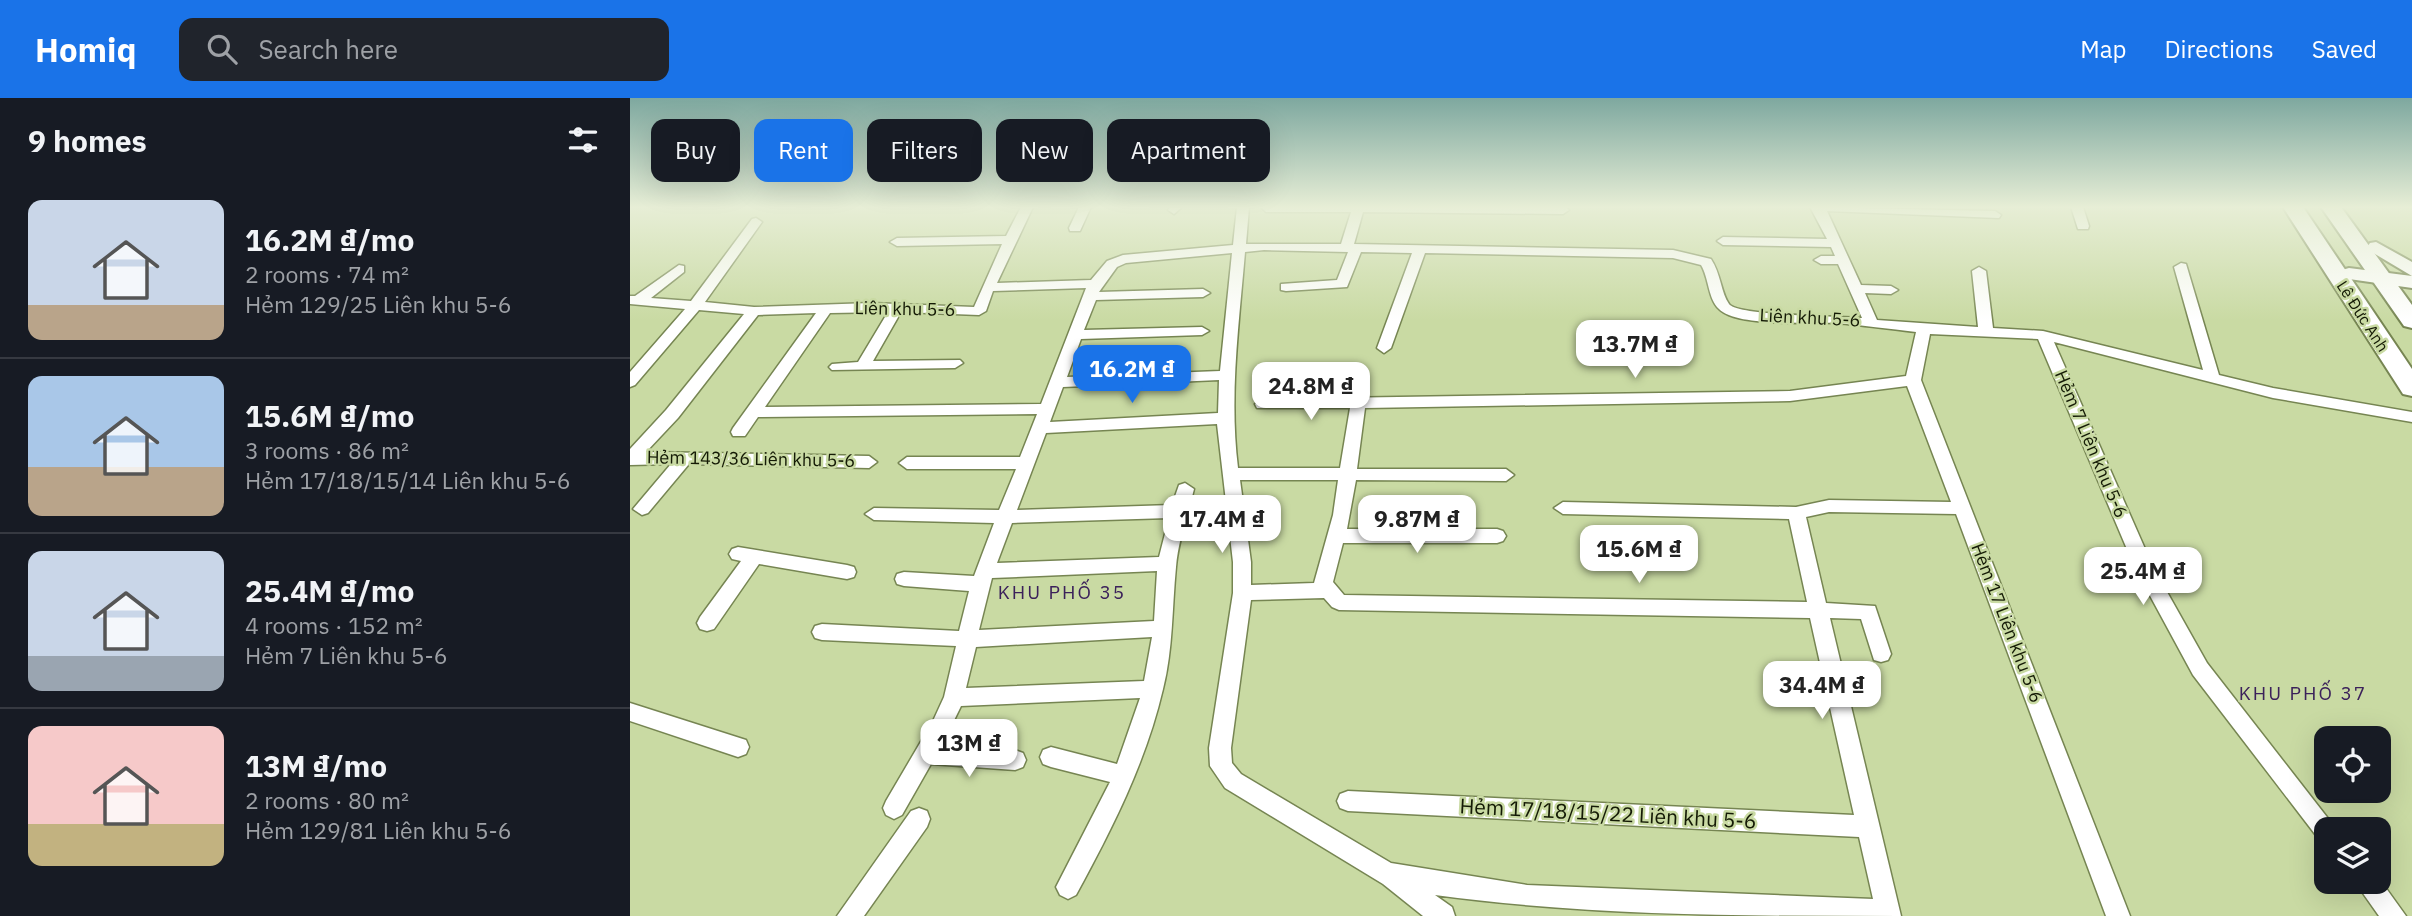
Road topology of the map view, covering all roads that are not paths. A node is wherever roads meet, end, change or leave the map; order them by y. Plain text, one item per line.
1 (739, 245) edge
2 (1008, 245) edge
3 (1838, 245) edge
4 (2318, 245) edge
5 (2330, 245) edge
6 (2366, 245) edge
7 (2375, 245) edge
8 (1351, 247) junction
9 (1239, 248) junction
10 (1420, 248) junction
11 (1821, 260) dead end
12 (1845, 260) junction
13 (2181, 268) dead end
14 (679, 270) dead end
15 (1979, 271) dead end
16 (2354, 281) junction
17 (2403, 286) edge
18 (988, 287) junction
19 (1286, 287) dead end
20 (1857, 289) junction
21 (1093, 290) junction
22 (1891, 290) dead end
23 (1203, 293) dead end
24 (634, 301) edge
25 (695, 306) junction
26 (897, 308) junction
27 (825, 310) junction
28 (754, 311) junction
29 (1871, 321) junction
30 (2412, 321) edge
31 (1924, 329) junction
32 (1202, 331) dead end
33 (1986, 333) junction
34 (1076, 335) junction
35 (2043, 335) junction
36 (1384, 348) dead end
37 (954, 363) dead end
38 (863, 365) junction
39 (2412, 366) edge
40 (837, 367) dead end
41 (1227, 375) junction
42 (2212, 377) junction
43 (1913, 380) junction
44 (630, 382) edge
45 (1058, 382) junction
46 (2412, 388) edge
47 (1264, 404) dead end
48 (1359, 404) junction
49 (1048, 409) junction
50 (754, 412) junction
51 (2412, 417) edge
52 (1226, 418) junction
53 (1040, 428) junction
54 (739, 432) dead end
55 (686, 457) junction
56 (631, 458) edge
57 (869, 462) dead end
58 (906, 463) dead end
59 (1027, 463) junction
60 (1230, 474) junction
61 (1350, 474) junction
62 (1506, 475) dead end
63 (1185, 489) dead end
64 (1563, 508) dead end
65 (1963, 508) junction
66 (642, 509) dead end
67 (1180, 510) junction
68 (1796, 513) junction
69 (874, 514) dead end
70 (1006, 517) junction
71 (1336, 536) junction
72 (1497, 536) dead end
73 (1167, 564) junction
74 (847, 572) dead end
75 (983, 577) junction
76 (904, 579) dead end
77 (1242, 593) junction
78 (1334, 596) junction
79 (1816, 608) junction
80 (708, 623) dead end
81 (1163, 628) junction
82 (822, 632) dead end
83 (969, 639) junction
84 (1881, 654) dead end
85 (1153, 689) junction
86 (954, 697) junction
87 (630, 712) edge
88 (738, 747) dead end
89 (925, 754) junction
90 (1051, 757) dead end
91 (1015, 761) dead end
92 (1124, 776) junction
93 (1348, 802) dead end
94 (894, 808) dead end
95 (2316, 817) edge
96 (919, 819) dead end
97 (1868, 827) junction
98 (1387, 874) junction
99 (1068, 887) dead end
100 (2377, 894) edge
101 (1541, 907) edge
102 (1888, 914) edge
103 (849, 916) edge
104 (1443, 916) edge
105 (2118, 916) edge
106 (2394, 916) edge

1 - 25 street
2 - 18 street
3 - 12 street
4 - 46 highway, Lê Đức Anh
5 - 16 highway, Lê Đức Anh
6 - 17 highway
7 - 17 highway
8 - 9 street, Liên khu 5-6
8 - 10 street, Liên khu 5-6
8 - 19 street
9 - 21 street, Liên khu 5-6
9 - 41 street
10 - 29 street, Liên khu 5-6
10 - 36 street
11 - 12 street
12 - 20 street
13 - 42 street
14 - 24 street
15 - 33 street
16 - 17 main road
16 - 39 highway, Lê Đức Anh
17 - 30 highway
18 - 21 street
18 - 26 street, Liên khu 5-6
20 - 22 street
20 - 29 street
21 - 23 street
21 - 34 street
24 - 25 street, Liên khu 5-6
25 - 28 street, Liên khu 5-6
25 - 44 street
26 - 27 street, Liên khu 5-6
26 - 38 street
27 - 28 street, Liên khu 5-6
27 - 50 street
28 - 56 street
29 - 31 street, Liên khu 5-6
31 - 33 street, Liên khu 5-6
31 - 43 street
32 - 34 street
33 - 35 street, Liên khu 5-6
34 - 45 street
35 - 42 street, Liên khu 5-6
35 - 95 street, Hẻm 7 Liên khu 5-6
37 - 38 street
38 - 40 street
41 - 45 street
41 - 52 street
42 - 51 street, Liên khu 5-6
43 - 48 street
43 - 65 street, Hẻm 17 Liên khu 5-6
45 - 49 street
47 - 48 street
48 - 61 street
49 - 50 street
49 - 53 street
50 - 54 street
52 - 53 street
52 - 60 street
53 - 59 street
55 - 56 street, Hẻm 143/36 Liên khu 5-6
55 - 57 street, Hẻm 143/36 Liên khu 5-6
55 - 66 street
58 - 59 street
59 - 70 street
60 - 61 street
60 - 77 street
61 - 62 street
61 - 71 street
63 - 67 street
64 - 68 street
65 - 68 street
65 - 105 street, Hẻm 17 Liên khu 5-6
67 - 70 street
67 - 73 street
68 - 79 street
69 - 70 street
70 - 75 street
71 - 72 street
71 - 78 street
73 - 75 street
73 - 81 street
74 - 80 street
75 - 76 street
75 - 83 street
77 - 78 street
77 - 98 street
78 - 79 street
79 - 84 street
79 - 97 street
81 - 83 street
81 - 85 street
82 - 83 street
83 - 86 street
85 - 86 street
85 - 92 street
86 - 89 street
87 - 88 street
89 - 91 street
89 - 94 street
90 - 92 street
92 - 99 street
93 - 97 street, Hẻm 17/18/15/22 Liên khu 5-6
96 - 103 street
97 - 102 street
98 - 101 street
98 - 104 street
100 - 106 street
101 - 102 street

